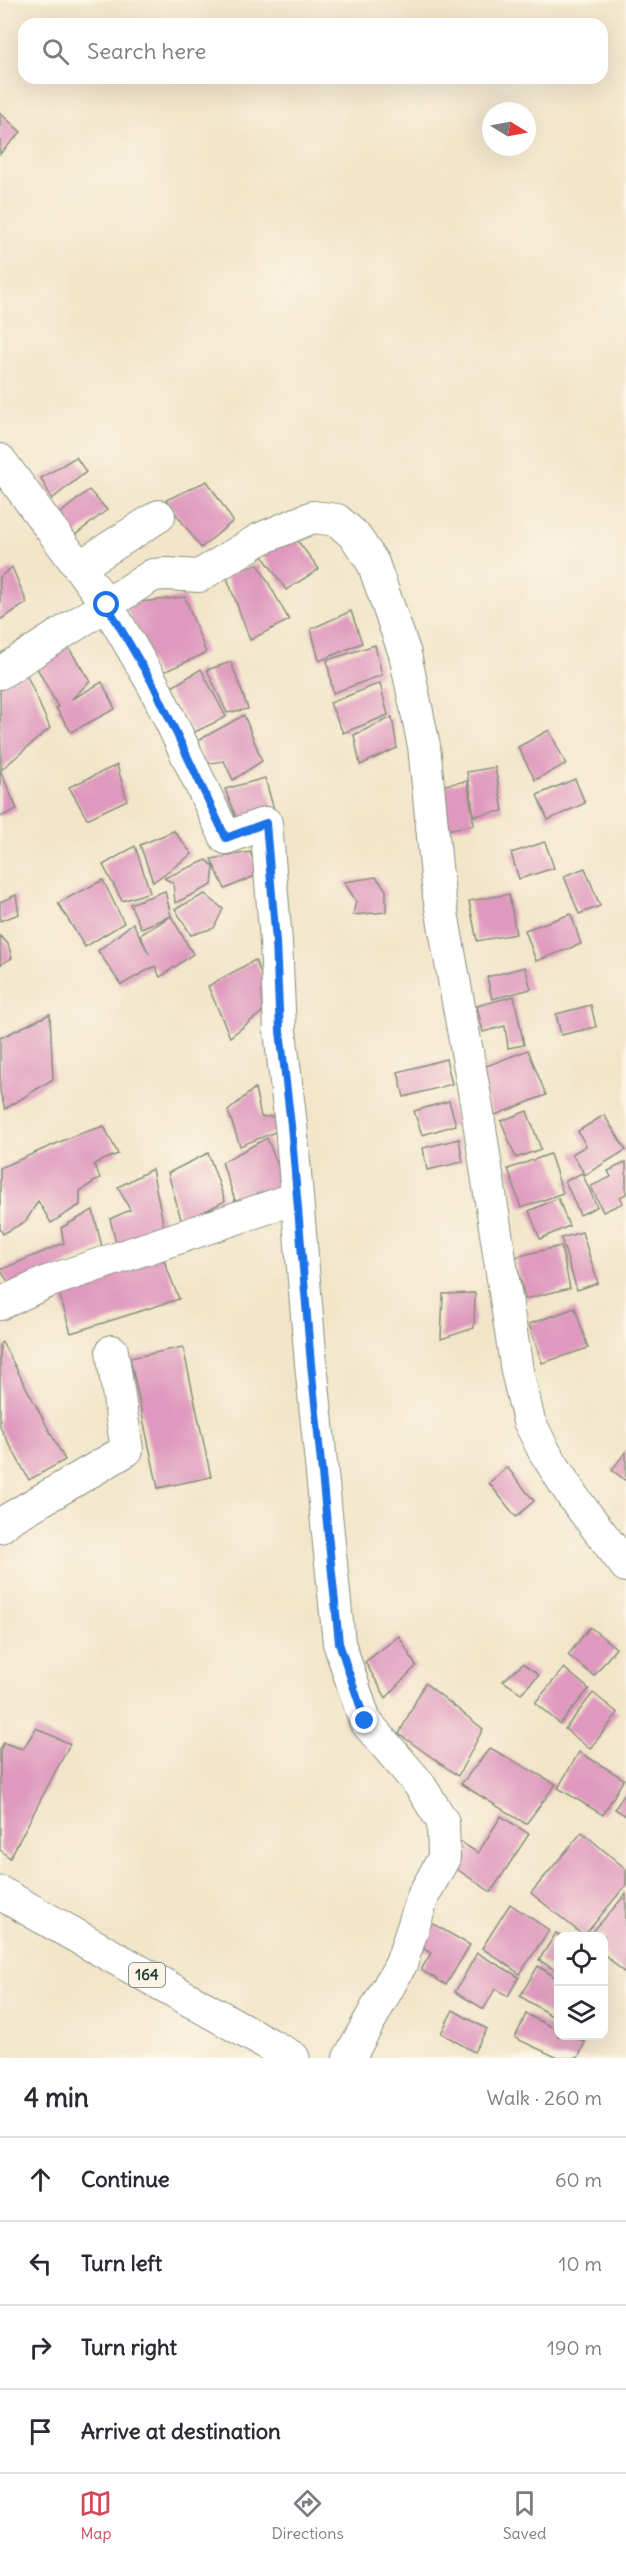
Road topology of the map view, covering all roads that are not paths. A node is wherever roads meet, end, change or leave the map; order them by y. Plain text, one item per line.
1 (0, 460) edge
2 (159, 516) dead end
3 (79, 567) junction
4 (107, 605) junction
5 (0, 673) edge
6 (296, 1198) junction
7 (0, 1304) edge
8 (112, 1351) dead end
9 (0, 1527) edge
10 (626, 1566) edge
11 (0, 1893) edge
12 (293, 2058) edge
13 (349, 2058) edge

1 - 3 street
2 - 3 street
3 - 4 street
4 - 5 street
4 - 6 street
4 - 10 street
6 - 7 street
6 - 13 street
8 - 9 street
11 - 12 main road, 164

